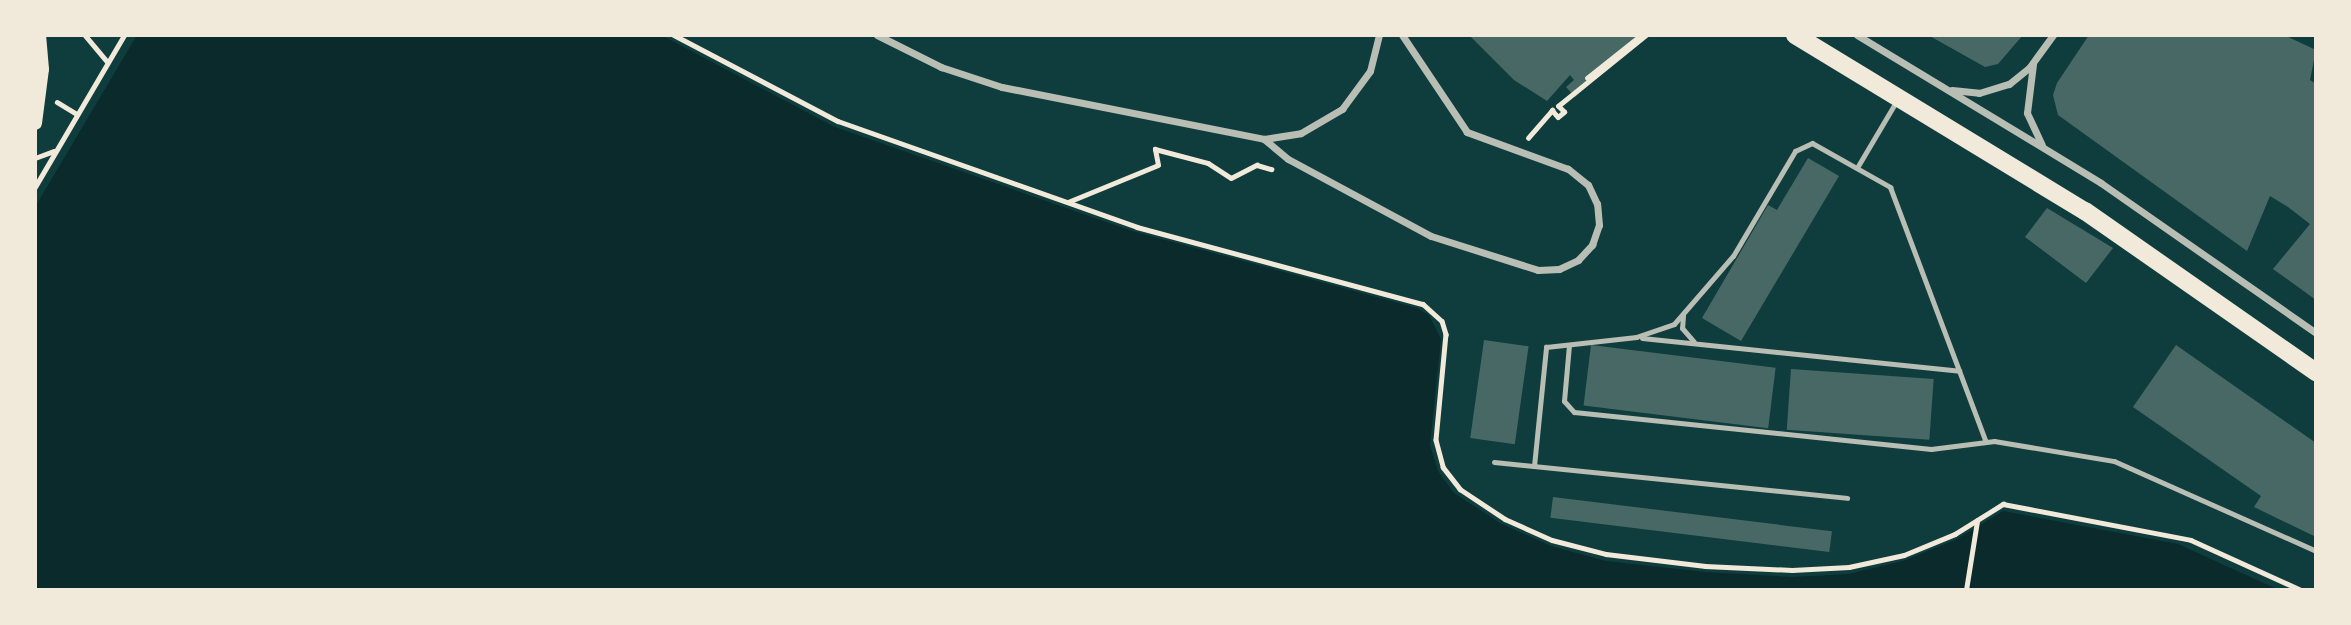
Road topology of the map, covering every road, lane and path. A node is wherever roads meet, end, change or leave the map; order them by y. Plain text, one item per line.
1 (39, 35) edge
2 (85, 35) edge
3 (124, 35) edge
4 (674, 35) edge
5 (877, 35) edge
6 (1379, 35) edge
7 (1402, 35) edge
8 (1644, 35) edge
9 (1795, 35) edge
10 (1857, 35) edge
11 (2053, 35) edge
12 (107, 61) junction
13 (2033, 63) junction
14 (1936, 83) junction
15 (41, 87) junction
16 (1898, 98) junction
17 (35, 104) edge
18 (1544, 120) dead end
19 (35, 123) edge
20 (1264, 139) junction
21 (56, 151) junction
22 (2051, 153) junction
23 (35, 158) edge
24 (1298, 164) junction
25 (1858, 166) junction
26 (35, 187) edge
27 (1068, 202) junction
28 (1686, 310) junction
29 (2316, 333) edge
30 (1636, 337) junction
31 (1697, 343) junction
32 (1569, 345) junction
33 (1959, 371) junction
34 (2316, 372) edge
35 (1986, 442) junction
36 (1494, 462) dead end
37 (1534, 466) junction
38 (1847, 498) dead end
39 (1977, 521) junction
40 (2316, 551) edge
41 (1966, 590) edge
42 (2301, 590) edge

1 - 15 main road
2 - 12 path
3 - 12 path
4 - 27 path
5 - 20 street
6 - 20 street
7 - 24 street
8 - 18 path
9 - 16 main road
10 - 14 street
11 - 13 street
12 - 21 path
13 - 14 street
13 - 22 street
14 - 22 street
15 - 17 main road
15 - 19 main road
16 - 25 lane
16 - 34 main road
20 - 24 street
21 - 23 path
21 - 26 path
22 - 29 street
24 - 27 path
25 - 28 lane
25 - 33 lane
27 - 39 path
28 - 30 lane
28 - 31 lane
30 - 31 lane
30 - 32 lane
31 - 33 lane
32 - 35 lane
32 - 37 lane
33 - 35 lane
35 - 40 lane
36 - 37 lane
37 - 38 lane
39 - 41 path
39 - 42 path

